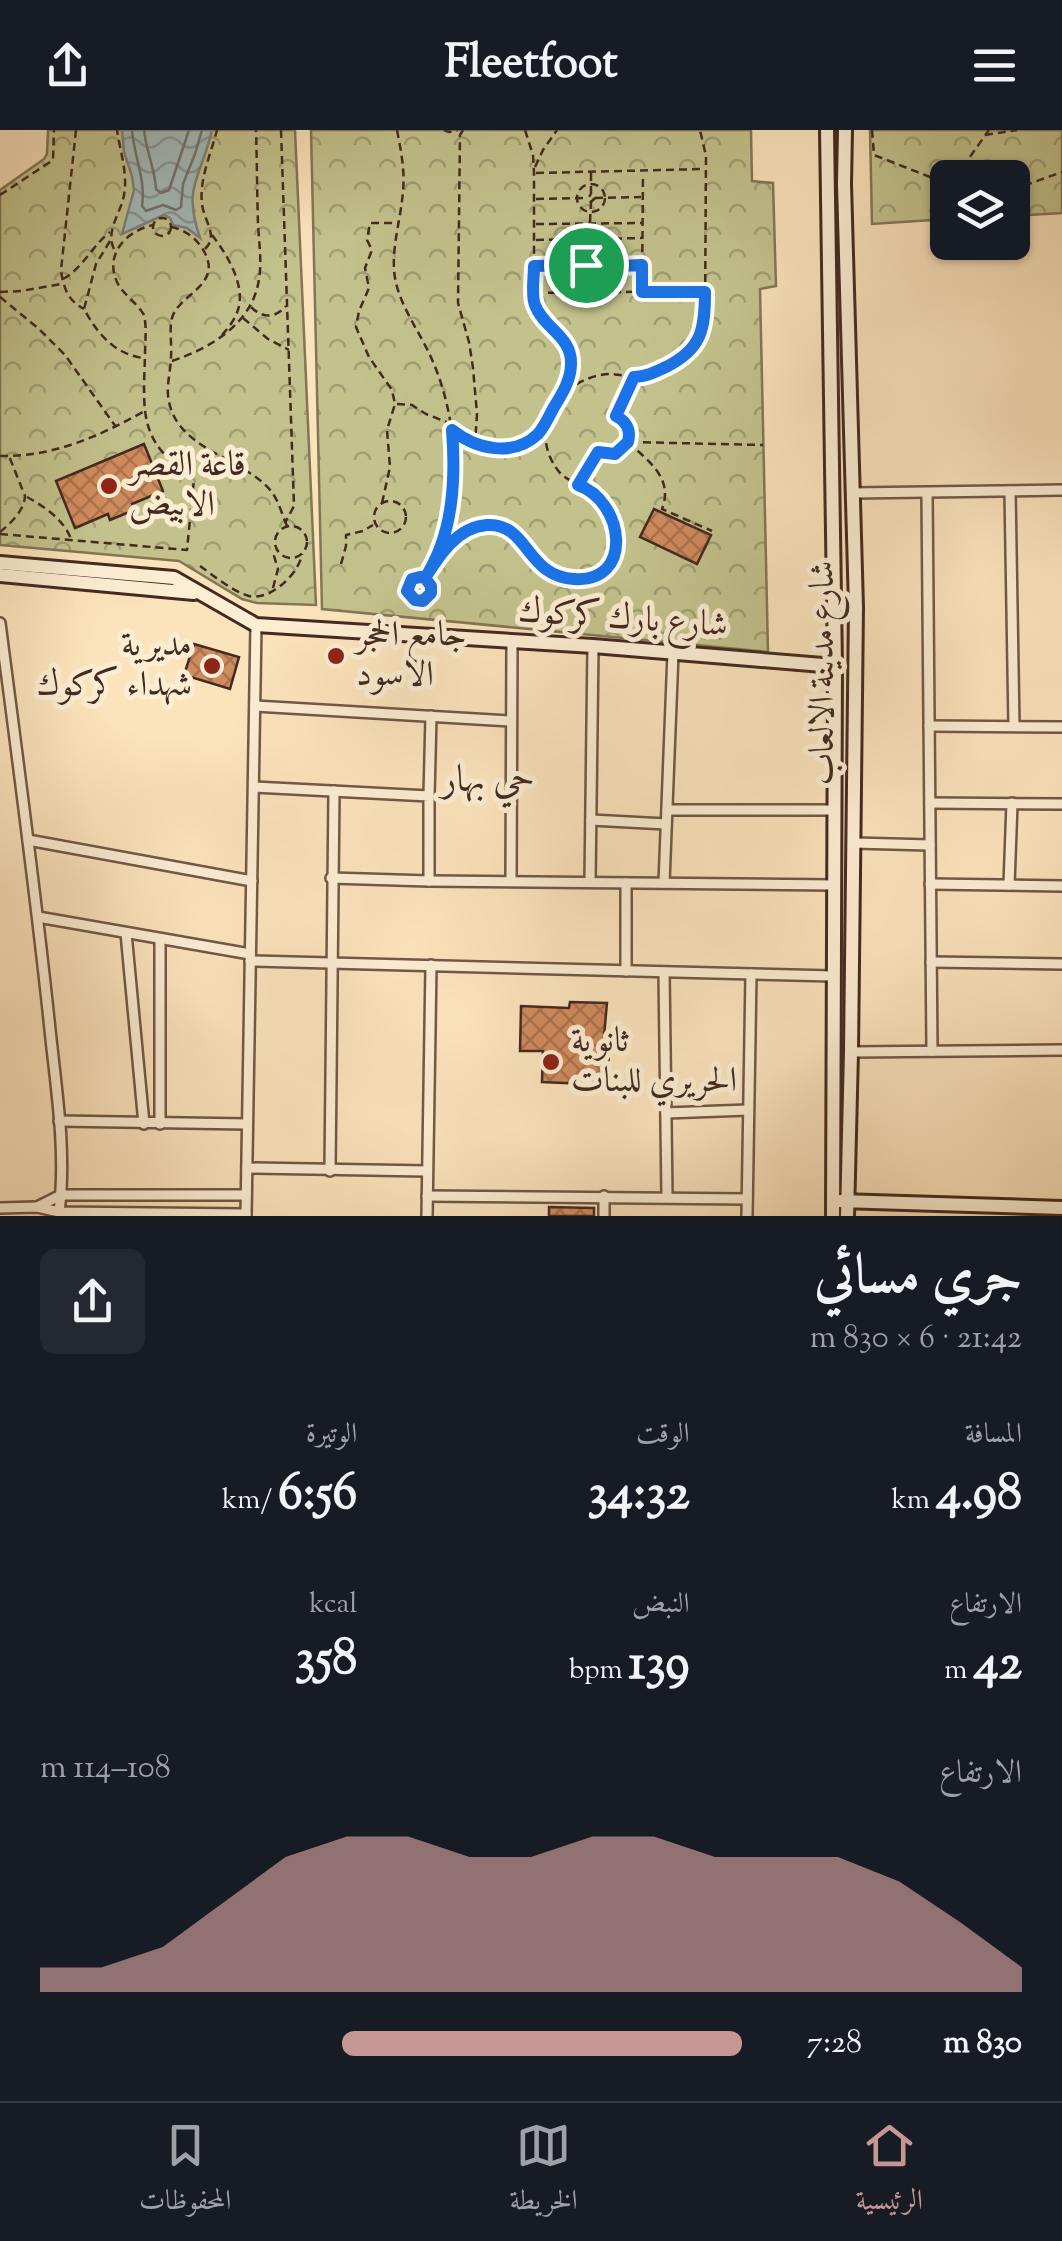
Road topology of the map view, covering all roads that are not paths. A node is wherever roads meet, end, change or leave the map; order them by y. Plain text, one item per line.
1 (827, 130) edge
2 (844, 130) edge
3 (850, 407) junction
4 (831, 408) junction
5 (1062, 490) edge
6 (1010, 492) junction
7 (853, 493) junction
8 (927, 493) junction
9 (0, 563) edge
10 (0, 575) edge
11 (201, 593) junction
12 (0, 623) edge
13 (256, 625) junction
14 (512, 642) junction
15 (593, 646) junction
16 (673, 653) junction
17 (835, 666) junction
18 (255, 706) junction
19 (431, 716) junction
20 (511, 721) junction
21 (929, 726) junction
22 (1014, 726) junction
23 (1062, 726) edge
24 (835, 745) junction
25 (855, 745) junction
26 (254, 787) junction
27 (334, 791) junction
28 (428, 796) junction
29 (930, 803) junction
30 (1012, 803) junction
31 (1062, 804) edge
32 (667, 810) junction
33 (834, 810) junction
34 (591, 820) junction
35 (666, 824) junction
36 (28, 840) junction
37 (854, 843) junction
38 (930, 844) junction
39 (331, 878) junction
40 (429, 881) junction
41 (511, 881) junction
42 (252, 882) junction
43 (590, 882) junction
44 (626, 883) junction
45 (664, 883) junction
46 (930, 884) junction
47 (834, 885) junction
48 (1009, 885) junction
49 (1062, 886) edge
50 (38, 917) junction
51 (126, 933) junction
52 (160, 939) junction
53 (250, 957) junction
54 (931, 962) junction
55 (331, 963) junction
56 (1062, 964) edge
57 (431, 966) junction
58 (626, 971) junction
59 (664, 972) junction
60 (751, 974) junction
61 (833, 976) junction
62 (1062, 1050) edge
63 (932, 1051) junction
64 (851, 1052) junction
65 (748, 1110) junction
66 (666, 1113) junction
67 (59, 1121) junction
68 (144, 1124) junction
69 (160, 1124) junction
70 (247, 1124) junction
71 (246, 1168) junction
72 (330, 1170) junction
73 (428, 1171) junction
74 (61, 1195) junction
75 (246, 1195) junction
76 (427, 1196) junction
77 (604, 1196) junction
78 (668, 1196) junction
79 (747, 1199) junction
80 (37, 1207) junction
81 (1062, 1208) edge
82 (840, 1209) edge
83 (6, 1210) edge
84 (58, 1212) junction
85 (246, 1215) edge
86 (427, 1216) edge
87 (604, 1216) edge
88 (747, 1216) edge

1 - 4 main road, شارع مدينة الالعاب
2 - 3 main road, شارع مدينة الالعاب
3 - 4 main road
3 - 7 main road, شارع مدينة الالعاب
4 - 17 main road, شارع مدينة الالعاب
5 - 6 street
6 - 8 street
6 - 22 street
7 - 8 street
7 - 25 main road, شارع مدينة الالعاب
8 - 21 street
9 - 11 main road, شارع بارك كركوك
10 - 11 main road
11 - 13 main road, شارع بارك كركوك
12 - 36 street
13 - 14 main road, شارع بارك كركوك
13 - 18 street
14 - 15 main road, شارع بارك كركوك
14 - 20 street
15 - 16 main road, شارع بارك كركوك
15 - 34 street
16 - 17 main road, شارع بارك كركوك
16 - 32 street
17 - 24 main road, شارع مدينة الالعاب
18 - 19 street
18 - 26 street
19 - 20 street
19 - 28 street
20 - 41 street
21 - 22 street
21 - 29 street
22 - 23 street
24 - 25 main road
24 - 33 main road, شارع مدينة الالعاب
25 - 37 main road, شارع مدينة الالعاب
26 - 27 street
26 - 42 street
27 - 28 street
27 - 39 street
28 - 40 street
29 - 30 street
29 - 38 street
30 - 31 street
30 - 48 street
32 - 33 street
32 - 35 street
33 - 47 main road, شارع مدينة الالعاب
34 - 35 street
34 - 43 street
35 - 45 street
36 - 42 street
36 - 50 street
37 - 38 street
37 - 64 main road, شارع مدينة الالعاب
38 - 46 street
39 - 40 street
39 - 55 street
40 - 41 street
41 - 43 street
42 - 53 street
43 - 44 street
44 - 45 street
44 - 58 street
45 - 47 street
46 - 48 street
46 - 54 street
47 - 61 main road, شارع مدينة الالعاب
48 - 49 street
50 - 51 street
50 - 67 street
51 - 52 street
51 - 68 street
52 - 53 street
52 - 69 street
53 - 55 street
53 - 70 street
54 - 56 street
54 - 63 street
55 - 57 street
55 - 72 street
57 - 58 street
57 - 73 street
58 - 59 street
59 - 60 street
59 - 66 street
60 - 61 street
60 - 65 street
61 - 82 main road, شارع مدينة الالعاب
62 - 63 street
63 - 64 street
64 - 82 main road, شارع مدينة الالعاب
65 - 66 street
65 - 79 street
66 - 78 street
67 - 68 street
67 - 74 street
68 - 69 street
69 - 70 street
70 - 71 street
71 - 72 street
71 - 75 street
72 - 73 street
73 - 76 street
74 - 75 street
74 - 80 street
74 - 84 street
75 - 85 street
76 - 77 street
76 - 86 street
77 - 78 street
77 - 87 street
78 - 79 street
79 - 88 street
80 - 83 street
80 - 84 street
81 - 82 main road
84 - 85 street

